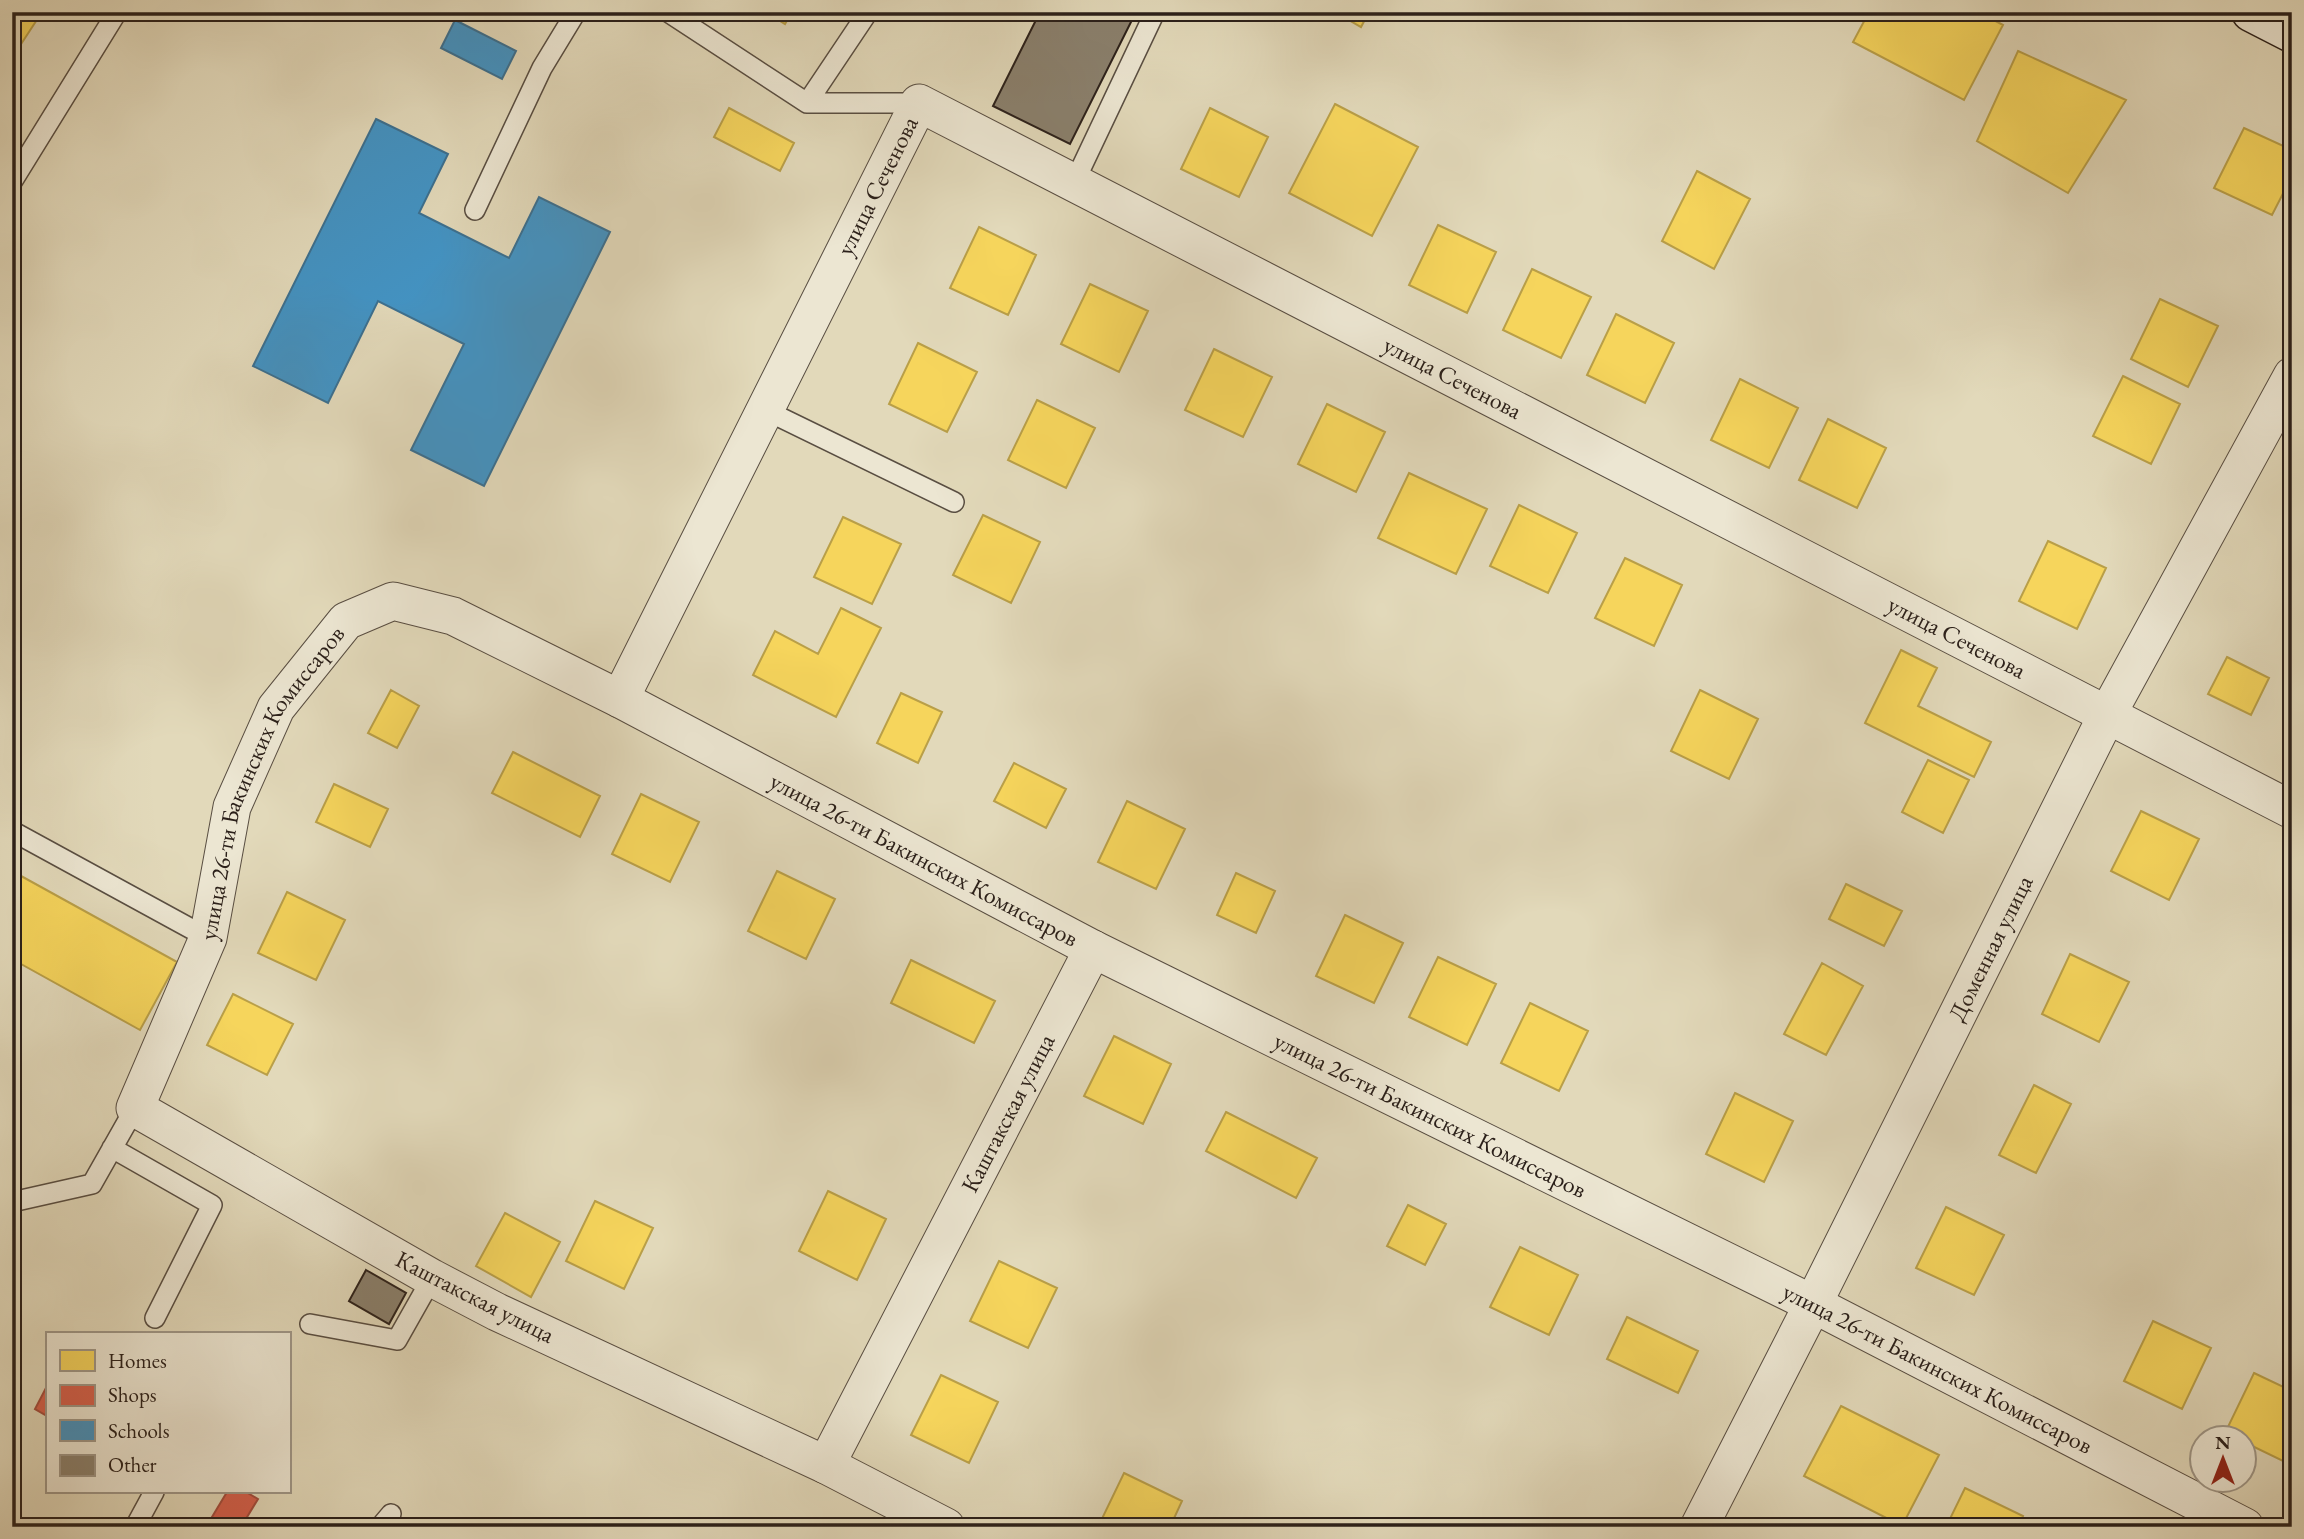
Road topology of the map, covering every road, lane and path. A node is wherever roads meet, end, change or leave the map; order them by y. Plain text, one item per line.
1 (576, 12) edge
2 (667, 12) edge
3 (868, 12) edge
4 (1155, 12) edge
5 (2251, 12) edge
6 (108, 16) edge
7 (2292, 33) edge
8 (807, 103) junction
9 (919, 103) junction
10 (12, 182) edge
11 (1074, 183) junction
12 (475, 210) dead end
13 (2292, 376) edge
14 (765, 410) junction
15 (954, 502) dead end
16 (620, 699) junction
17 (2107, 715) junction
18 (2292, 810) edge
19 (12, 831) edge
20 (208, 938) junction
21 (1093, 949) junction
22 (135, 1108) junction
23 (112, 1148) junction
24 (12, 1202) edge
25 (432, 1278) junction
26 (1813, 1304) junction
27 (155, 1318) dead end
28 (310, 1324) dead end
29 (826, 1465) junction
30 (153, 1494) edge
31 (135, 1527) edge
32 (946, 1527) edge
33 (1699, 1527) edge
34 (2245, 1527) edge

1 - 12 lane
2 - 8 lane
3 - 8 lane
4 - 11 lane
5 - 7 main road
6 - 10 lane
8 - 9 lane
9 - 11 street, улица Сеченова
9 - 14 street, улица Сеченова
11 - 17 street, улица Сеченова
13 - 17 street, Доменная улица
14 - 15 lane
14 - 16 street
16 - 20 street, улица 26-ти Бакинских Комиссаров
16 - 21 street, улица 26-ти Бакинских Комиссаров
17 - 18 street, улица Сеченова
17 - 26 street, Доменная улица
19 - 20 lane
20 - 22 street, улица 26-ти Бакинских Комиссаров
21 - 26 street, улица 26-ти Бакинских Комиссаров
21 - 29 street, Каштакская улица
22 - 23 lane
22 - 25 street, Каштакская улица
23 - 24 lane
23 - 27 lane
25 - 28 lane
25 - 29 street, Каштакская улица
26 - 33 street, Доменная улица
26 - 34 street, улица 26-ти Бакинских Комиссаров
29 - 32 street, Каштакская улица
30 - 31 lane

